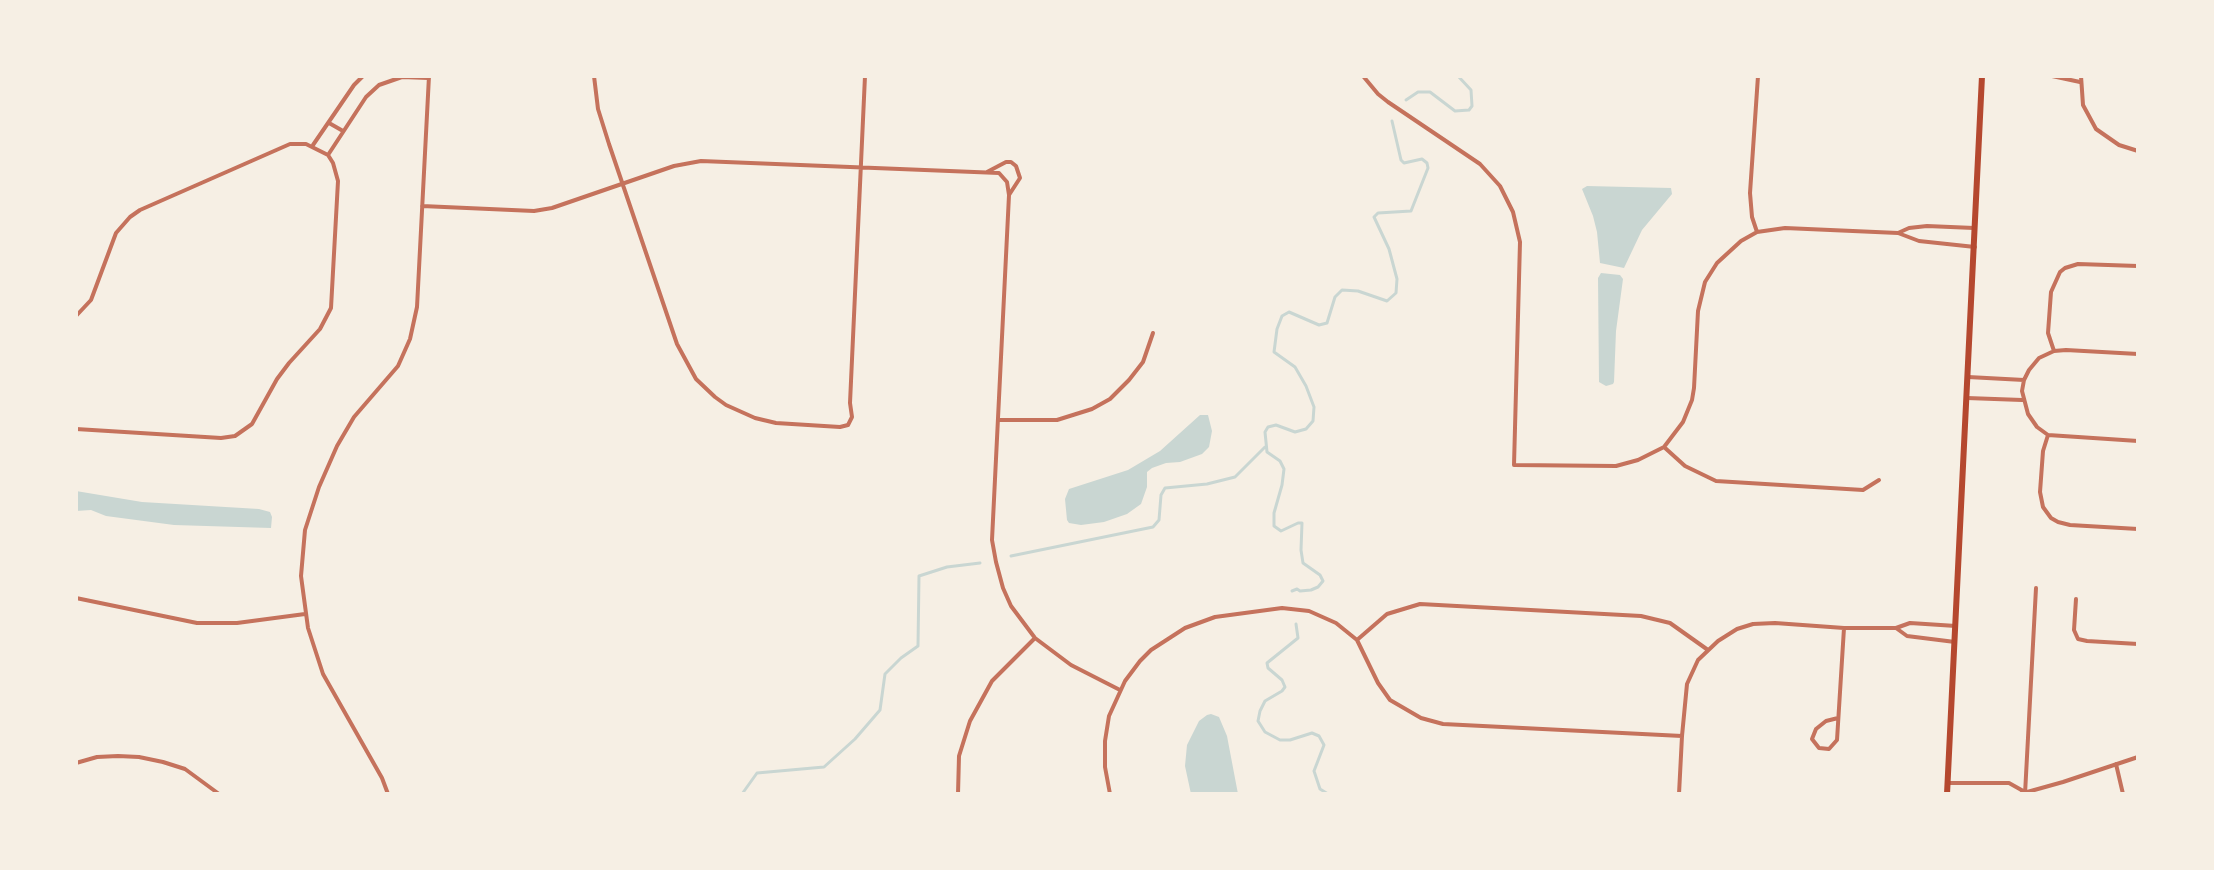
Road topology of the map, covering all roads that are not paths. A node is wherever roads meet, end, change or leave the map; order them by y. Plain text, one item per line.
1 (363, 76) edge
2 (594, 76) edge
3 (865, 76) edge
4 (1363, 76) edge
5 (1758, 76) edge
6 (1982, 76) edge
7 (2052, 76) edge
8 (428, 77) edge
9 (385, 79) edge
10 (2080, 79) edge
11 (329, 123) junction
12 (343, 131) junction
13 (313, 146) junction
14 (2138, 151) edge
15 (328, 155) junction
16 (861, 167) junction
17 (987, 172) junction
18 (623, 184) junction
19 (1009, 195) junction
20 (422, 206) junction
21 (1976, 229) junction
22 (1757, 232) junction
23 (1898, 233) junction
24 (1975, 247) junction
25 (2138, 266) edge
26 (76, 316) edge
27 (1153, 333) dead end
28 (2054, 351) junction
29 (2138, 354) edge
30 (1968, 377) junction
31 (2024, 380) junction
32 (1967, 398) junction
33 (2022, 400) junction
34 (998, 420) junction
35 (76, 429) edge
36 (2048, 435) junction
37 (2138, 441) edge
38 (1664, 447) junction
39 (1879, 480) dead end
40 (2138, 529) edge
41 (2036, 588) dead end
42 (76, 598) edge
43 (2076, 599) dead end
44 (305, 614) junction
45 (1956, 626) junction
46 (1844, 628) junction
47 (1896, 628) junction
48 (1035, 638) junction
49 (1357, 640) junction
50 (1955, 642) junction
51 (2138, 644) edge
52 (1708, 650) junction
53 (1120, 690) junction
54 (1838, 718) junction
55 (1682, 736) junction
56 (2138, 757) edge
57 (76, 763) edge
58 (2116, 764) junction
59 (1948, 783) junction
60 (2023, 793) edge
61 (219, 794) edge
62 (388, 794) edge
63 (958, 794) edge
64 (1110, 794) edge
65 (1679, 794) edge
66 (1947, 794) edge
67 (2123, 794) edge

1 - 11 street
2 - 18 street
3 - 16 street
4 - 38 street
5 - 22 street
6 - 21 main road
7 - 10 street
8 - 9 street
8 - 20 street
9 - 12 street
10 - 14 street
11 - 12 street
11 - 13 street
12 - 15 street
13 - 15 street
13 - 26 street
15 - 35 street
16 - 17 street
16 - 18 street
16 - 18 street
17 - 19 street
17 - 19 street
18 - 20 street
19 - 34 street
20 - 44 street
21 - 23 street
21 - 24 main road
22 - 23 street
22 - 38 street
23 - 24 street
24 - 30 main road
25 - 28 street
27 - 34 street
28 - 29 street
28 - 31 street
30 - 31 street
30 - 32 main road
31 - 33 street
32 - 33 street
32 - 45 main road
33 - 36 street
34 - 48 street
36 - 37 street
36 - 40 street
38 - 39 street
41 - 60 street
42 - 44 street
43 - 51 street
44 - 62 street
45 - 47 street
45 - 50 main road
46 - 47 street
46 - 52 street
46 - 54 street
47 - 50 street
48 - 53 street
48 - 63 street
49 - 52 street
49 - 53 street
49 - 55 street
50 - 59 main road
52 - 55 street
53 - 64 street
54 - 54 street
55 - 65 street
56 - 58 street
57 - 61 street
58 - 60 street
58 - 67 street
59 - 60 street
59 - 66 main road

